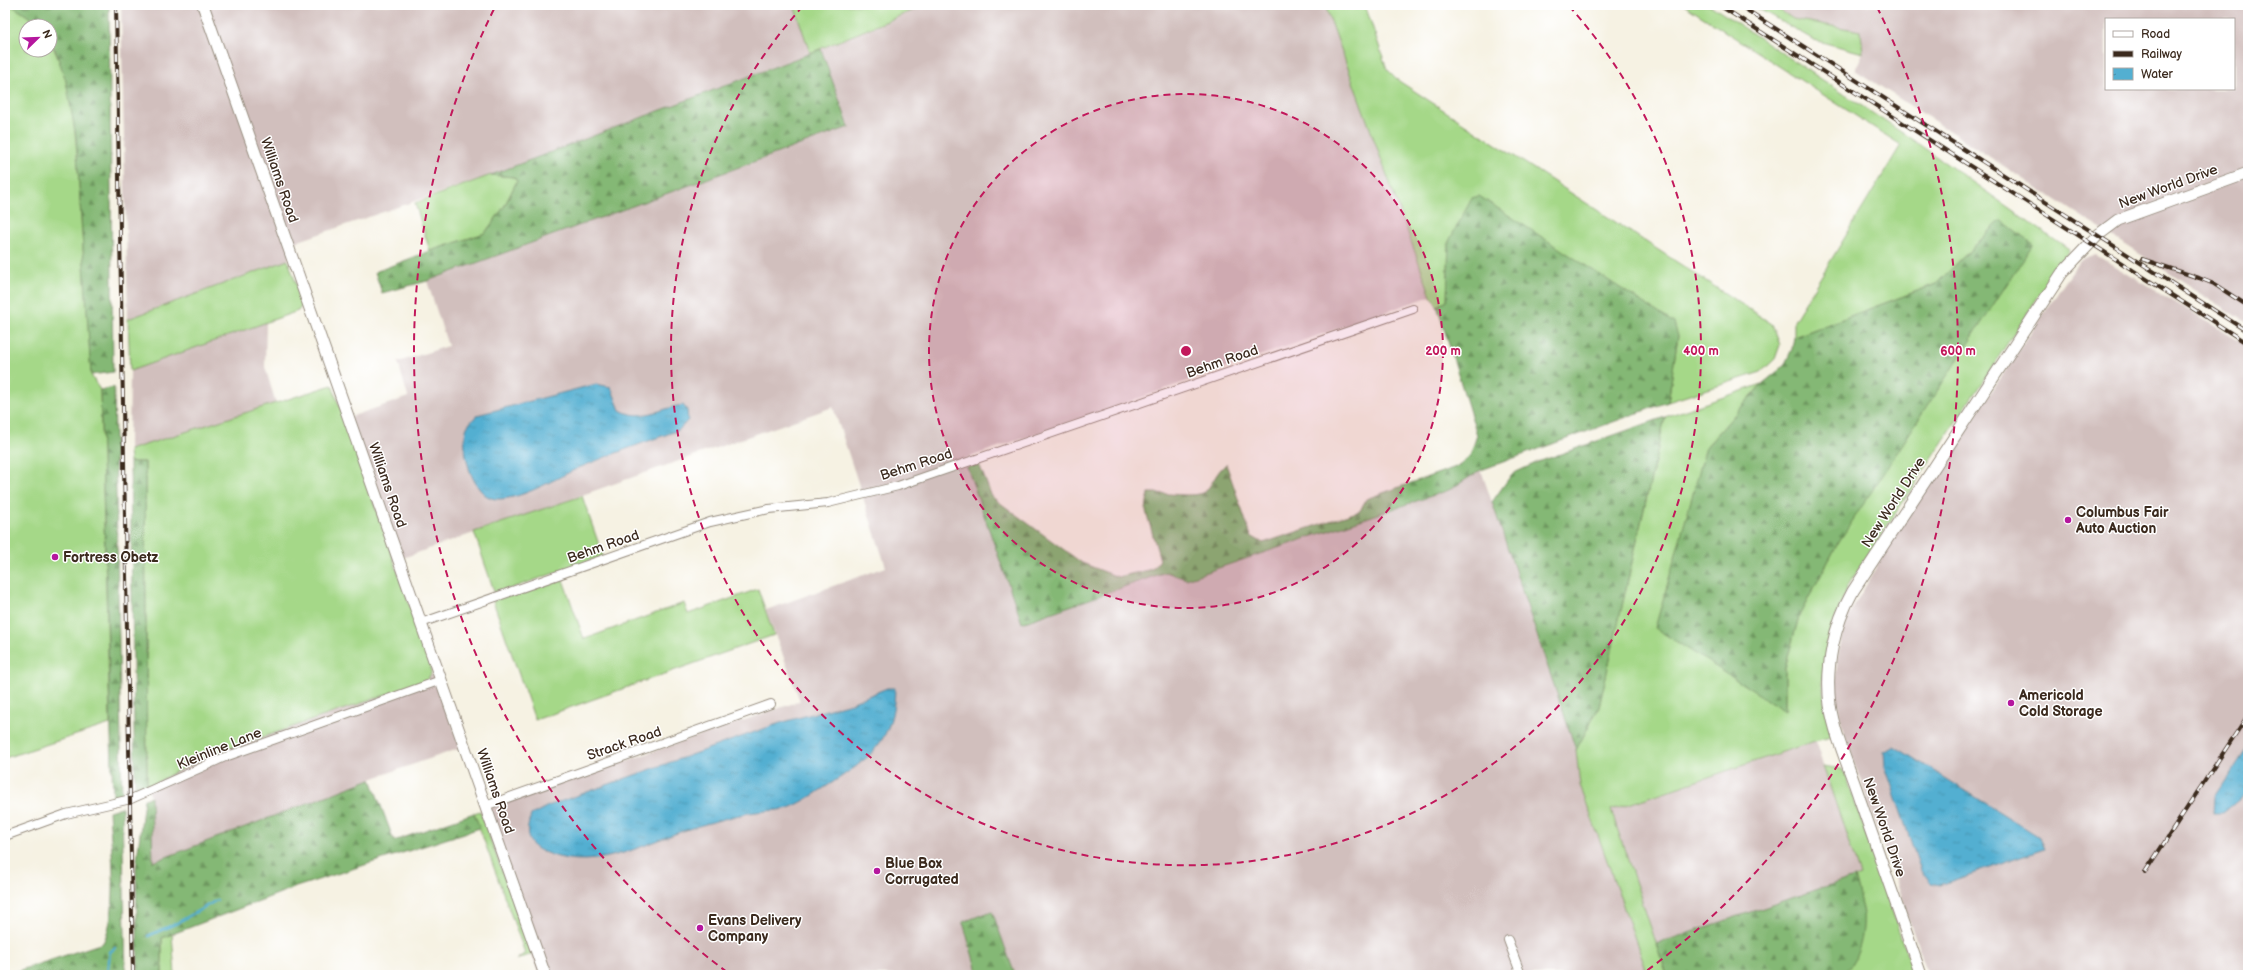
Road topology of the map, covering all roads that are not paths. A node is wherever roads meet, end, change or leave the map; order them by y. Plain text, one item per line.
1 (203, 5) edge
2 (2248, 173) edge
3 (1414, 309) dead end
4 (420, 623) junction
5 (441, 680) junction
6 (771, 704) dead end
7 (485, 806) junction
8 (5, 836) edge
9 (1508, 940) dead end
10 (545, 975) edge
11 (1520, 975) edge
12 (1921, 975) edge

1 - 4 main road, Williams Road
2 - 12 main road, New World Drive
3 - 4 street, Behm Road
4 - 5 main road, Williams Road
5 - 7 main road, Williams Road
5 - 8 street, Kleinline Lane
6 - 7 street, Strack Road
7 - 10 main road, Williams Road
9 - 11 street

